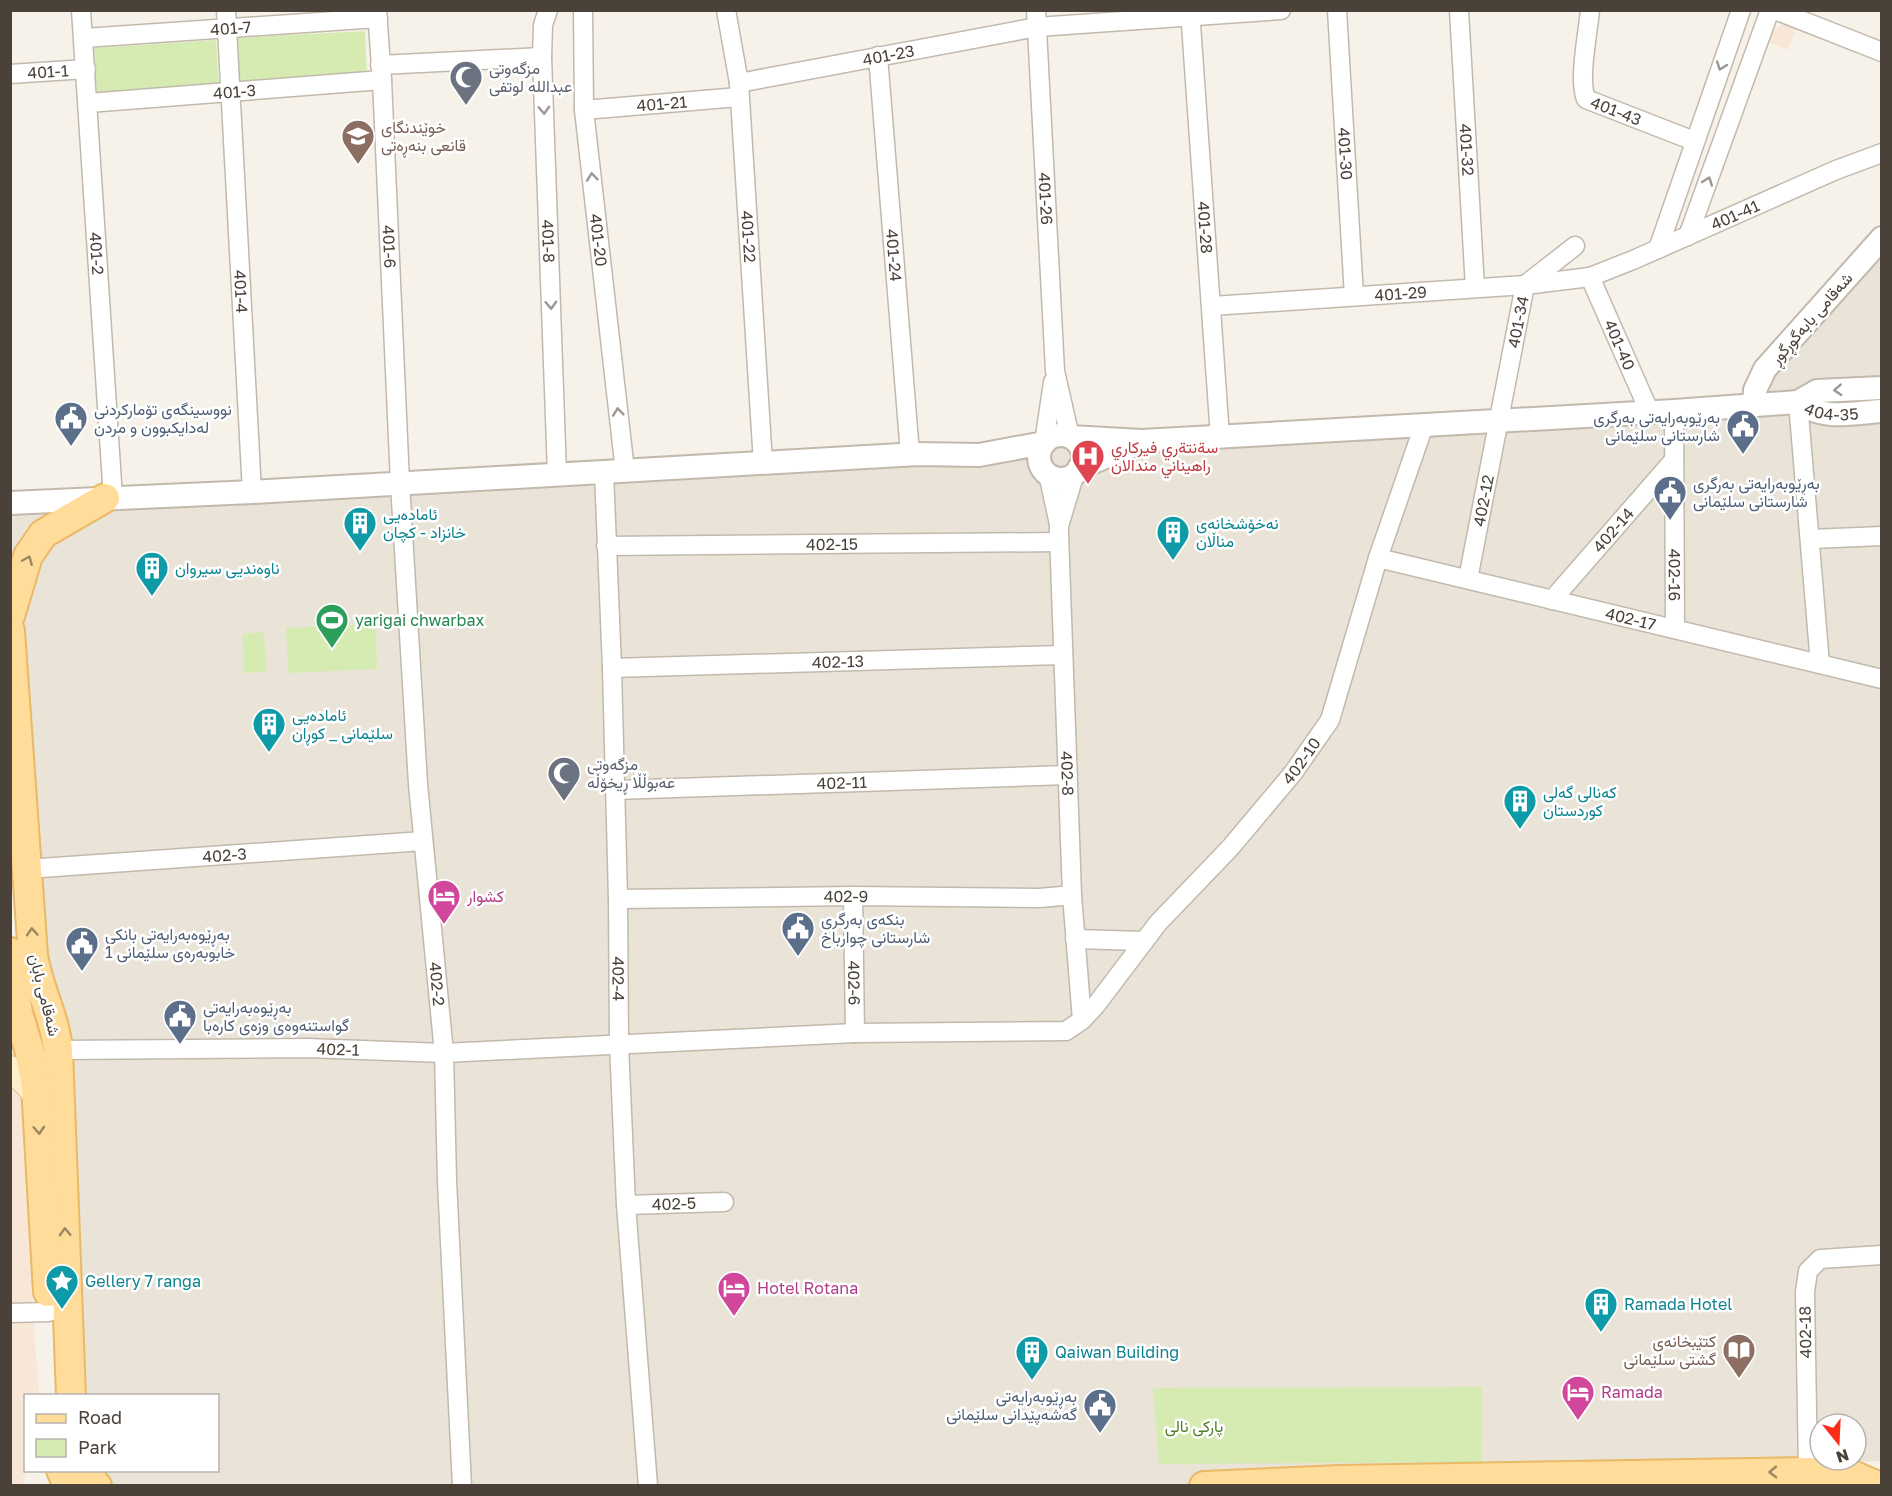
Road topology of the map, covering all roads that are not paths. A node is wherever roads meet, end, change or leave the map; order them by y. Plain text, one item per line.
1 (81, 10) edge
2 (548, 10) edge
3 (583, 10) edge
4 (726, 10) edge
5 (1281, 10) edge
6 (1337, 10) edge
7 (1459, 10) edge
8 (1590, 10) edge
9 (1740, 10) edge
10 (1773, 10) edge
11 (378, 14) edge
12 (1190, 14) edge
13 (1036, 19) edge
14 (227, 20) edge
15 (84, 38) junction
16 (1880, 46) edge
17 (878, 56) junction
18 (542, 57) junction
19 (86, 69) junction
20 (381, 73) junction
21 (10, 74) edge
22 (739, 90) junction
23 (231, 92) junction
24 (88, 103) junction
25 (584, 110) junction
26 (1694, 141) junction
27 (1881, 153) edge
28 (1688, 236) junction
29 (1881, 238) edge
30 (1575, 246) dead end
31 (1658, 249) junction
32 (1590, 277) junction
33 (1525, 285) junction
34 (1475, 288) junction
35 (1354, 296) junction
36 (1212, 306) junction
37 (1055, 371) junction
38 (1881, 388) edge
39 (1798, 402) junction
40 (1754, 405) junction
41 (1674, 411) junction
42 (1881, 411) edge
43 (1650, 413) junction
44 (1497, 421) junction
45 (1424, 425) junction
46 (1070, 437) junction
47 (1220, 437) junction
48 (1142, 441) junction
49 (1044, 443) junction
50 (909, 454) junction
51 (979, 455) junction
52 (1674, 460) junction
53 (763, 463) junction
54 (614, 471) junction
55 (1077, 471) junction
56 (1045, 472) junction
57 (557, 474) junction
58 (400, 483) junction
59 (252, 492) junction
60 (109, 498) junction
61 (10, 503) edge
62 (1059, 534) junction
63 (1881, 536) edge
64 (1811, 538) junction
65 (606, 546) junction
66 (1378, 558) junction
67 (1468, 579) junction
68 (1552, 600) junction
69 (10, 616) edge
70 (1675, 629) junction
71 (10, 631) edge
72 (1063, 655) junction
73 (1820, 664) junction
74 (612, 668) junction
75 (1881, 679) edge
76 (1068, 775) junction
77 (616, 790) junction
78 (423, 842) junction
79 (27, 869) junction
80 (853, 896) junction
81 (1072, 896) junction
82 (618, 898) junction
83 (1076, 939) junction
84 (1144, 941) junction
85 (10, 952) edge
86 (44, 1000) junction
87 (1082, 1020) junction
88 (1066, 1031) joint
89 (855, 1033) junction
90 (17, 1037) edge
91 (619, 1044) junction
92 (58, 1050) junction
93 (444, 1053) junction
94 (10, 1069) edge
95 (37, 1097) junction
96 (724, 1202) dead end
97 (626, 1205) junction
98 (1881, 1255) edge
99 (10, 1312) edge
100 (49, 1312) junction
101 (53, 1394) edge
102 (71, 1394) edge
103 (86, 1472) edge
104 (1808, 1472) junction
105 (1866, 1481) edge
106 (97, 1485) edge
107 (462, 1485) edge
108 (648, 1485) edge
109 (1204, 1485) edge

1 - 15 street, 401-2
2 - 18 street, 401-8
3 - 25 street, 401-20
4 - 22 street, 401-22
5 - 12 street, 401-23
6 - 35 street, 401-30
7 - 34 street, 401-32
8 - 26 street, 401-43
9 -> 26 street
10 - 16 street
28 -> 10 street
11 - 14 street, 401-7
11 - 20 street, 401-6
12 - 13 street, 401-23
12 - 36 street, 401-28
13 - 17 street, 401-23
13 - 37 street, 401-26
14 - 15 street, 401-7
14 - 23 street, 401-4
15 - 19 street, 401-2
17 - 22 street, 401-23
17 - 50 street, 401-24
18 - 20 street, 401-3
18 -> 57 street, 401-8
19 - 21 street, 401-1
19 - 24 street, 401-2
20 - 23 street, 401-3
20 - 58 street, 401-6
22 - 25 street, 401-21
22 - 53 street, 401-22
23 - 24 street, 401-3
23 - 59 street, 401-4
24 - 60 street, 401-2
54 -> 25 street, 401-20
26 - 31 street
27 - 28 street, 401-41
28 - 31 street, 401-41
29 - 40 street, شەقامی بابەگوڕگوڕ
30 - 33 street, 401-34
31 - 32 street, 401-41
32 - 33 street, 401-29
32 - 43 street, 401-40
33 - 34 street, 401-29
33 - 44 street, 401-34
34 - 35 street, 401-29
35 - 36 street, 401-29
36 - 47 street, 401-28
37 - 46 street
37 - 49 street
38 -> 39 street, 404-35
39 - 40 street
39 - 42 street, 404-35
39 - 64 street
40 - 41 street
41 - 43 street
41 - 52 street, 402-16
43 - 44 street
44 - 45 street
44 - 67 street, 402-12
45 - 47 street
45 - 66 street, 402-10
46 - 48 street
46 - 49 street
46 - 55 street
47 - 48 street
48 - 55 street
49 - 51 street
49 - 56 street
50 - 51 street
50 - 53 street
51 - 56 street
52 - 68 street, 402-14
52 - 70 street, 402-16
53 - 54 street
54 - 57 street
54 - 65 street, 402-4
55 - 56 street
55 - 62 street
56 - 62 street
57 - 58 street
58 - 59 street
58 - 78 street, 402-2
59 - 60 street
60 - 61 street
69 -> 60 main road
62 - 65 street, 402-15
62 - 72 street, 402-8
63 - 64 street
64 - 73 street
65 - 74 street, 402-4
66 - 67 street, 402-17
66 - 84 street, 402-10
67 - 68 street, 402-17
68 - 70 street, 402-17
70 - 73 street, 402-17
71 - 79 main road, شەقامی بابان
72 - 74 street, 402-13
72 - 76 street, 402-8
73 - 75 street, 402-17
74 - 77 street, 402-4
76 - 77 street, 402-11
76 - 81 street, 402-8
77 - 82 street, 402-4
78 - 79 street, 402-3
78 - 93 street, 402-2
86 -> 79 main road, شەقامی بابان
80 - 81 street, 402-9
80 - 82 street, 402-9
80 - 89 street, 402-6
81 - 83 street, 402-8
82 - 91 street, 402-4
83 - 84 street
83 - 87 street, 402-8
84 - 87 street, 402-10
85 - 90 main road, شەقامی بابان
86 - 90 main road
86 - 92 main road, شەقامی بابان
87 - 88 street, 402-10
88 - 89 street, 402-1
89 - 91 street, 402-1
90 - 95 main road, شەقامی بابان
91 - 93 street, 402-1
91 - 97 street, 402-4
92 - 93 street, 402-1
102 -> 92 main road, شەقامی بابان
93 - 107 street, 402-2
94 - 95 main road
95 -> 100 main road, شەقامی بابان
96 - 97 street, 402-5
97 - 108 street, 402-4
98 - 104 street, 402-18
99 - 100 street
100 - 101 main road, شەقامی بابان
103 - 106 main road
104 - 105 main road
104 -> 109 main road

